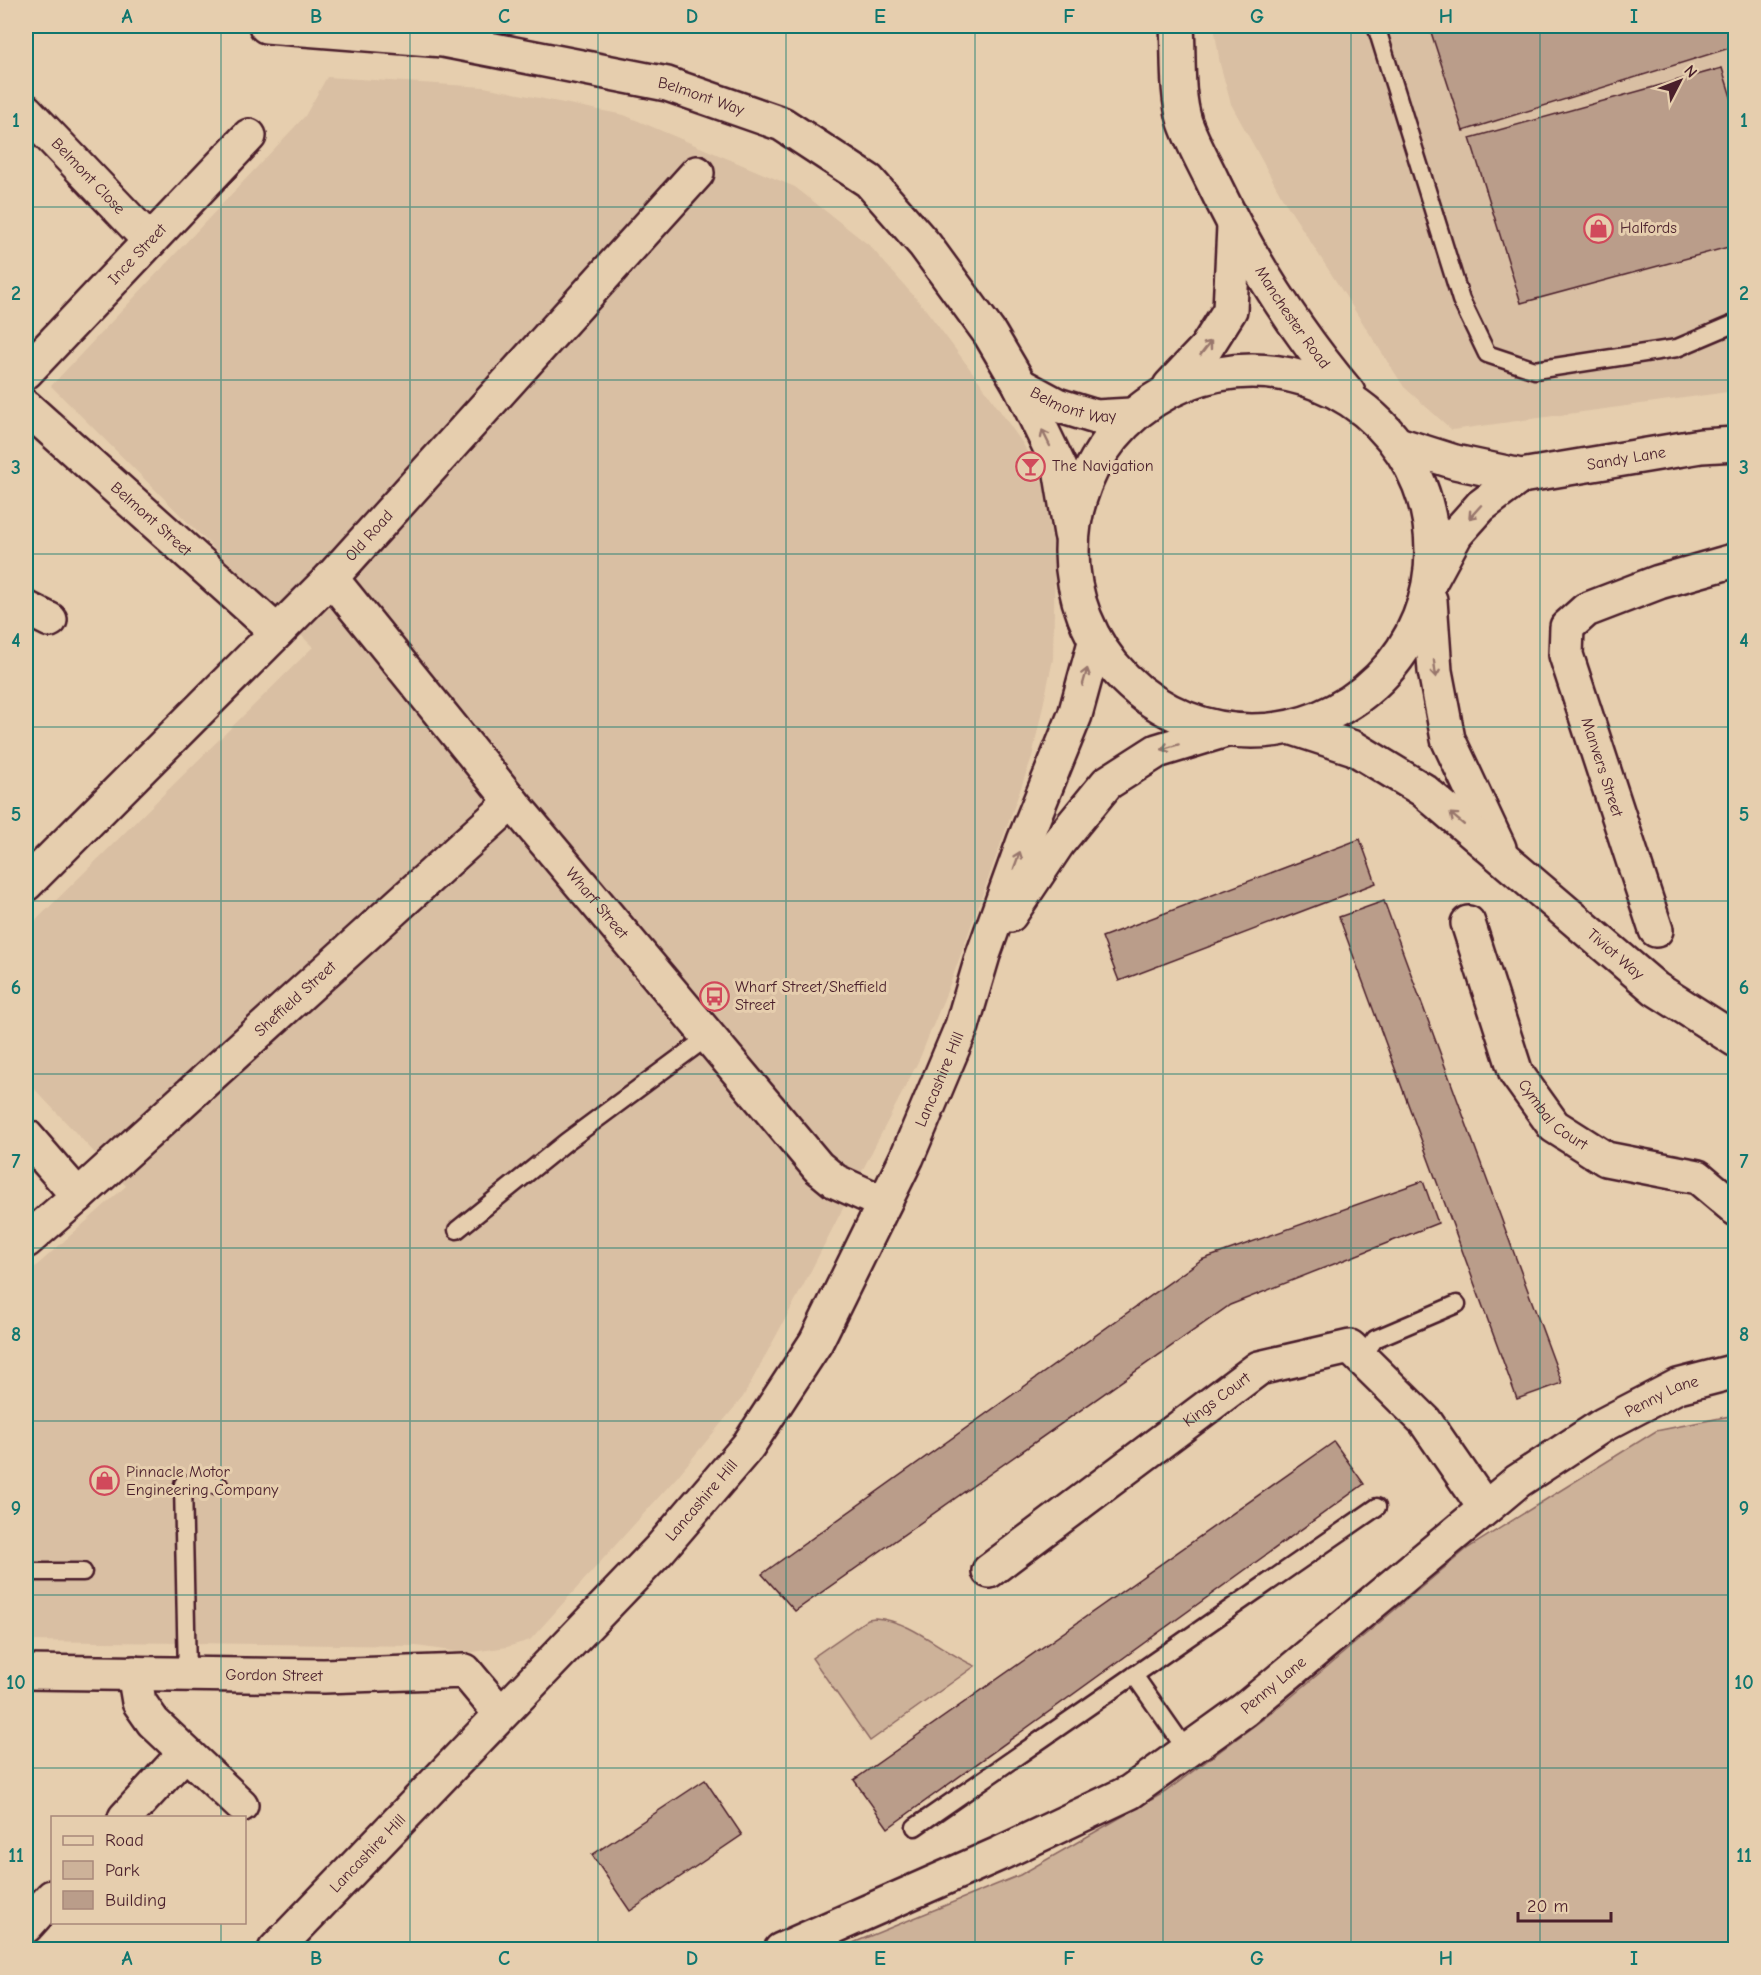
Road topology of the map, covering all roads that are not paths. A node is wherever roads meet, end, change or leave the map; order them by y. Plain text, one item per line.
1 (266, 26) edge
2 (1177, 26) edge
3 (1376, 26) edge
4 (26, 111) edge
5 (249, 136) dead end
6 (697, 173) dead end
7 (1234, 226) junction
8 (150, 241) junction
9 (1736, 323) edge
10 (26, 372) edge
11 (1020, 385) junction
12 (1166, 391) junction
13 (1357, 403) junction
14 (26, 407) edge
15 (1131, 415) junction
16 (1398, 444) junction
17 (1735, 448) edge
18 (1521, 476) junction
19 (1071, 534) junction
20 (1736, 560) edge
21 (331, 578) junction
22 (1430, 585) junction
23 (277, 632) junction
24 (1095, 642) junction
25 (1293, 728) junction
26 (1226, 730) junction
27 (512, 802) junction
28 (1502, 856) junction
29 (26, 884) edge
30 (1468, 923) dead end
31 (1656, 930) dead end
32 (983, 954) junction
33 (710, 1036) junction
34 (1736, 1040) edge
35 (26, 1136) edge
36 (78, 1196) junction
37 (884, 1203) junction
38 (1736, 1209) edge
39 (457, 1230) dead end
40 (26, 1241) edge
41 (1457, 1304) dead end
42 (1361, 1359) junction
43 (1736, 1371) edge
44 (219, 1485) dead end
45 (1377, 1507) dead end
46 (1485, 1508) junction
47 (989, 1571) dead end
48 (26, 1572) edge
49 (83, 1572) dead end
50 (26, 1672) edge
51 (134, 1672) junction
52 (187, 1674) junction
53 (1134, 1675) junction
54 (500, 1713) junction
55 (1187, 1751) junction
56 (185, 1753) junction
57 (241, 1805) dead end
58 (128, 1816) edge
59 (915, 1827) dead end
60 (51, 1898) edge
61 (26, 1926) edge
62 (275, 1950) edge
63 (781, 1950) edge

1 - 11 street, Belmont Way
2 - 7 street, Manchester Road
3 - 9 lane
4 - 8 street, Belmont Close
5 - 8 street, Ince Street
6 - 21 street, Old Road
12 -> 7 street, Manchester Road
7 - 13 street, Manchester Road
8 - 10 street, Ince Street
11 - 15 street, Belmont Way
19 -> 11 street, Belmont Way
12 - 13 street
12 - 15 street
13 - 16 street
14 - 23 street, Belmont Street
15 - 19 street
16 - 18 street, Sandy Lane
16 - 22 street
17 - 18 street, Sandy Lane
18 -> 22 street, Sandy Lane
19 - 24 street, Belmont Way
20 - 31 street, Manvers Street
21 - 23 street, Old Road
21 - 27 street, Wharf Street
22 - 25 street
22 -> 28 street, Tiviot Way
23 - 29 street, Old Road
24 - 26 street, Belmont Way
32 -> 24 street, Lancashire Hill
25 - 26 street
28 -> 25 street, Tiviot Way
26 -> 32 street, Lancashire Hill
27 - 33 street, Wharf Street
27 - 36 street, Sheffield Street
28 - 34 street, Tiviot Way
30 - 38 street, Cymbal Court
32 - 37 street, Lancashire Hill
33 - 37 street, Wharf Street
33 - 39 lane
35 - 36 street
36 - 40 street, Sheffield Street
37 - 54 street, Lancashire Hill
41 - 42 lane
42 - 46 street, Kings Court
42 - 47 street, Kings Court
43 - 46 street, Penny Lane
44 - 52 lane
45 - 53 lane
46 - 55 street, Penny Lane
48 - 49 lane
50 - 51 street, Gordon Street
51 - 52 street, Gordon Street
51 - 56 street
52 - 54 street, Gordon Street
53 - 55 lane
53 - 59 lane
54 - 62 street, Lancashire Hill
55 - 63 street, Penny Lane
56 - 57 street
56 - 58 street
60 - 61 street

